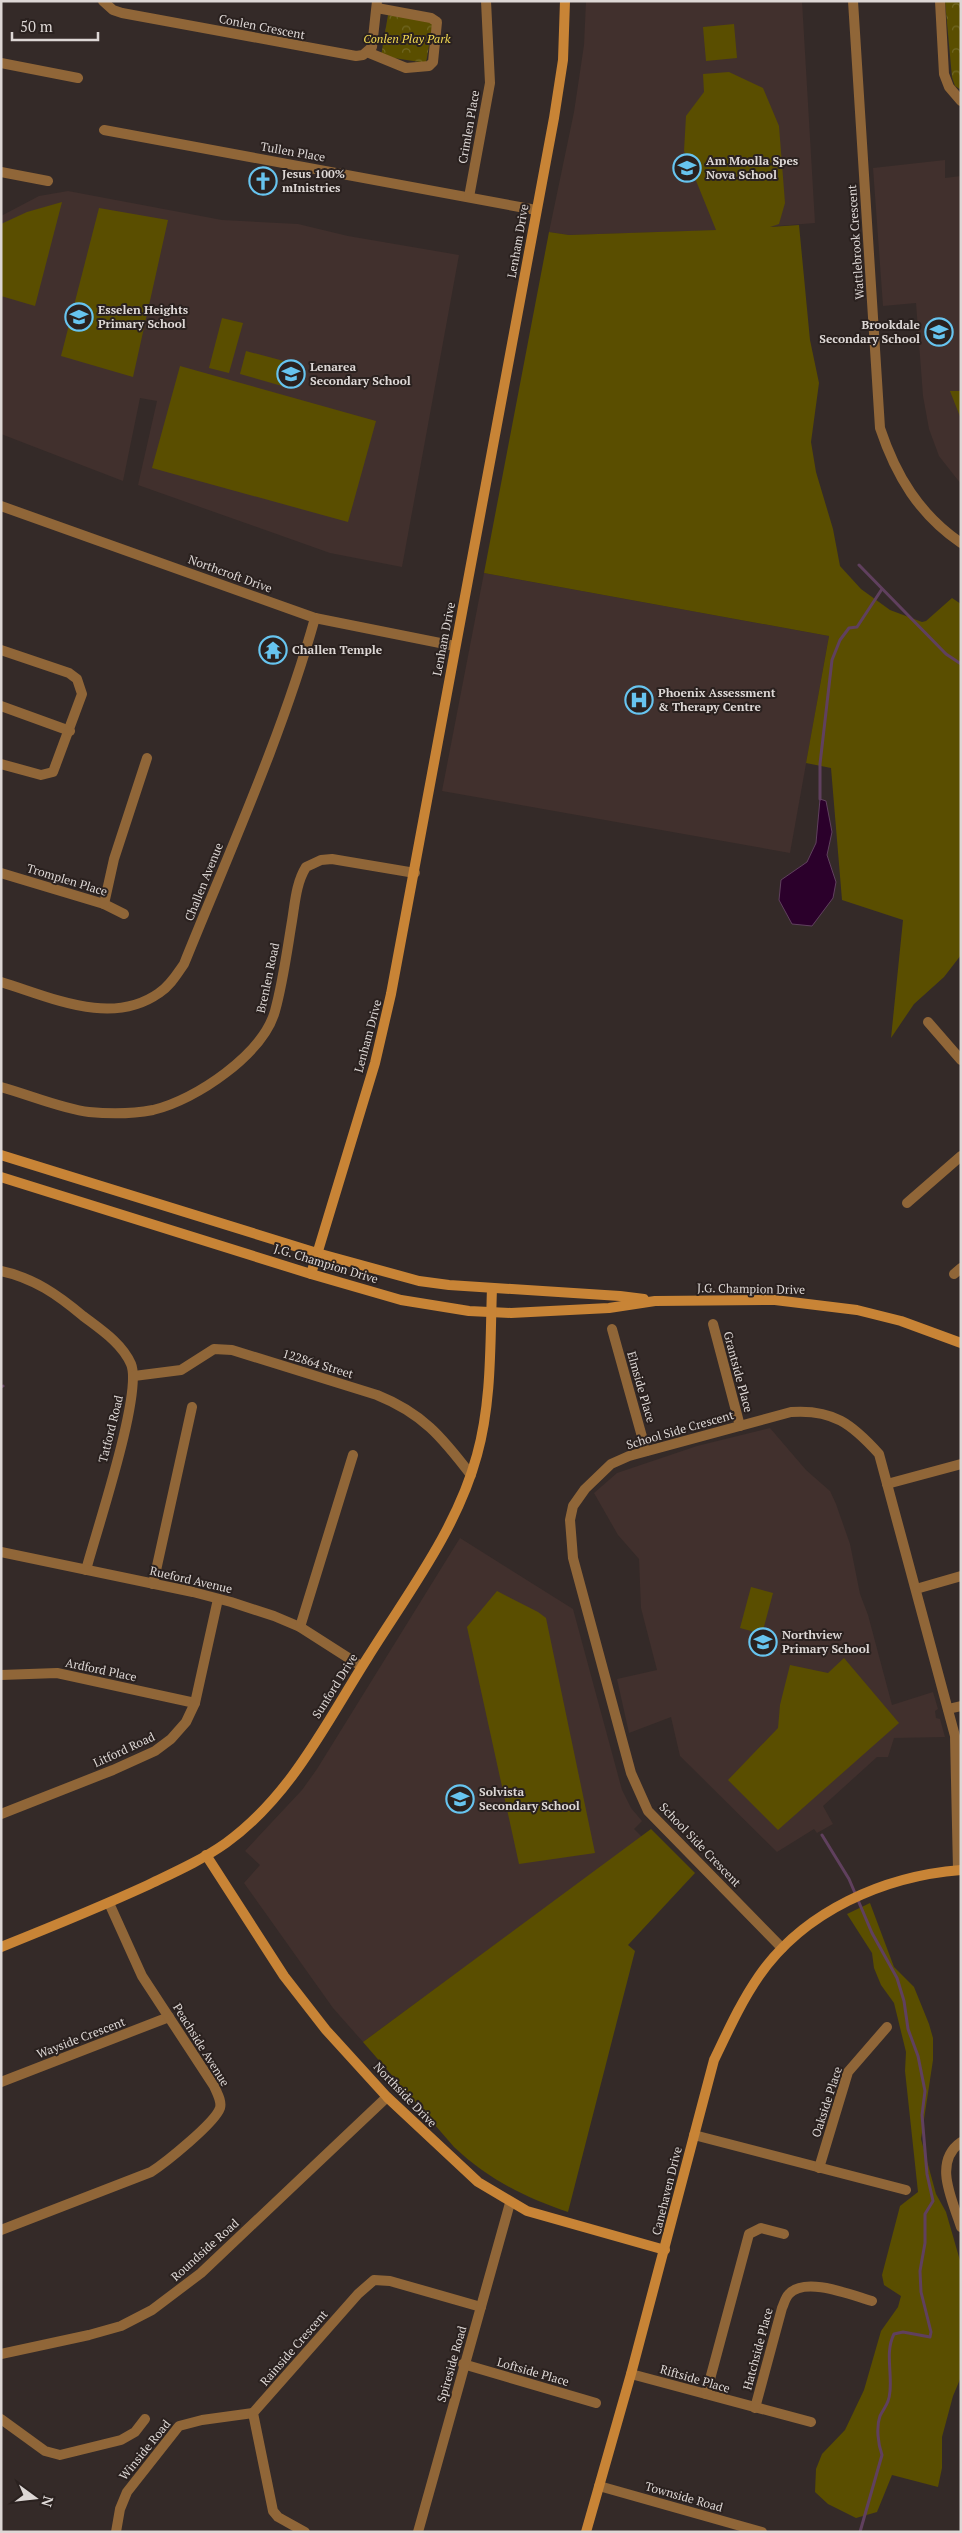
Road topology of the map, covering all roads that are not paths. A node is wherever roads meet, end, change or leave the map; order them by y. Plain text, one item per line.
1 (103, 1) edge
2 (486, 1) edge
3 (565, 1) edge
4 (853, 1) edge
5 (940, 1) edge
6 (377, 5) edge
7 (367, 52) junction
8 (1, 63) edge
9 (78, 78) dead end
10 (961, 102) edge
11 (104, 130) dead end
12 (1, 172) edge
13 (48, 181) dead end
14 (469, 198) junction
15 (536, 210) junction
16 (1, 506) edge
17 (961, 543) edge
18 (315, 618) junction
19 (455, 646) junction
20 (1, 650) edge
21 (1, 706) edge
22 (70, 731) junction
23 (147, 758) dead end
24 (1, 764) edge
25 (1, 873) edge
26 (415, 873) junction
27 (104, 904) junction
28 (124, 914) dead end
29 (1, 982) edge
30 (928, 1022) dead end
31 (961, 1060) edge
32 (1, 1087) edge
33 (1, 1155) edge
34 (961, 1156) edge
35 (1, 1177) edge
36 (907, 1203) dead end
37 (317, 1253) junction
38 (1, 1271) edge
39 (311, 1274) junction
40 (492, 1288) junction
41 (655, 1301) junction
42 (491, 1312) junction
43 (712, 1324) dead end
44 (612, 1328) dead end
45 (961, 1343) edge
46 (134, 1376) junction
47 (192, 1407) dead end
48 (740, 1426) junction
49 (646, 1451) junction
50 (353, 1455) dead end
51 (961, 1464) edge
52 (471, 1475) junction
53 (888, 1484) junction
54 (1, 1552) edge
55 (86, 1570) junction
56 (961, 1576) edge
57 (153, 1584) junction
58 (916, 1589) junction
59 (218, 1599) junction
60 (300, 1627) junction
61 (362, 1666) junction
62 (1, 1675) edge
63 (195, 1703) junction
64 (961, 1706) edge
65 (948, 1709) junction
66 (1, 1814) edge
67 (206, 1855) junction
68 (959, 1870) edge
69 (109, 1903) junction
70 (1, 1947) edge
71 (782, 1948) junction
72 (169, 2017) junction
73 (887, 2028) dead end
74 (1, 2082) edge
75 (387, 2097) junction
76 (694, 2136) junction
77 (961, 2142) edge
78 (819, 2168) junction
79 (906, 2190) dead end
80 (510, 2203) junction
81 (961, 2227) edge
82 (1, 2230) edge
83 (784, 2234) dead end
84 (665, 2250) junction
85 (872, 2301) dead end
86 (480, 2307) junction
87 (1, 2354) edge
88 (463, 2364) junction
89 (632, 2374) junction
90 (706, 2394) junction
91 (596, 2403) dead end
92 (755, 2408) junction
93 (254, 2413) junction
94 (1, 2419) edge
95 (145, 2419) dead end
96 (811, 2422) dead end
97 (599, 2486) junction
98 (723, 2521) junction
99 (116, 2532) edge
100 (305, 2532) edge
101 (418, 2532) edge
102 (586, 2532) edge
103 (720, 2532) edge
104 (762, 2532) edge

1 - 7 street, Conlen Crescent
2 - 14 street, Crimlen Place
3 - 15 street, Lenham Drive
4 - 17 street, Wattlebrook Crescent
5 - 10 street
6 - 7 street
6 - 7 street
8 - 9 street
11 - 14 street, Tullen Place
12 - 13 street
14 - 15 street, Tullen Place
15 - 19 street, Lenham Drive
16 - 18 street, Northcroft Drive
18 - 19 street, Northcroft Drive
18 - 29 street, Challen Avenue
19 - 26 street, Lenham Drive
20 - 22 street
21 - 22 street
22 - 24 street
23 - 27 street
25 - 27 street, Tromplen Place
26 - 32 street, Brenlen Road
26 - 37 street, Lenham Drive
27 - 28 street, Tromplen Place
30 - 31 street
33 - 37 street, J.G. Champion Drive
34 - 36 street
35 - 39 street, J.G. Champion Drive
37 - 39 street, Lenham Drive
37 - 40 street, J.G. Champion Drive
38 - 46 street
39 - 42 street, J.G. Champion Drive
40 - 41 street, J.G. Champion Drive
40 - 42 street, Sunford Drive
41 - 42 street, J.G. Champion Drive
41 - 45 street, J.G. Champion Drive
42 - 52 street, Sunford Drive
43 - 48 street, Grantside Place
44 - 49 street, Elmside Place
46 - 52 street, 122864 Street
46 - 55 street, Tatford Road
47 - 57 street
48 - 49 street, School Side Crescent
48 - 53 street, School Side Crescent
49 - 71 street, School Side Crescent
50 - 60 street
51 - 53 street
52 - 61 street, Sunford Drive
53 - 58 street, School Side Crescent
54 - 55 street, Rueford Avenue
55 - 57 street, Rueford Avenue
56 - 58 street
57 - 59 street, Rueford Avenue
58 - 65 street, School Side Crescent
59 - 60 street, Rueford Avenue
59 - 63 street, Litford Road
60 - 61 street, Rueford Avenue
61 - 67 street, Sunford Drive
62 - 63 street, Ardford Place
63 - 66 street, Litford Road
64 - 65 street
65 - 68 street, School Side Crescent
67 - 69 street, Sunford Drive
67 - 75 street, Northside Drive
68 - 71 street, Canehaven Drive
69 - 70 street, Sunford Drive
69 - 72 street, Peachside Avenue
71 - 76 street, Canehaven Drive
72 - 74 street, Wayside Crescent
72 - 82 street, Peachside Avenue
73 - 78 street, Oakside Place
75 - 80 street, Northside Drive
75 - 87 street, Roundside Road
76 - 78 street
76 - 84 street, Canehaven Drive
77 - 81 street
78 - 79 street
80 - 84 street, Northside Drive
80 - 86 street, Spireside Road
83 - 90 street
84 - 89 street, Canehaven Drive
85 - 92 street, Hatchside Place
86 - 88 street, Spireside Road
86 - 93 street, Rainside Crescent
88 - 91 street, Loftside Place
88 - 101 street, Spireside Road
89 - 90 street, Riftside Place
89 - 97 street, Canehaven Drive
90 - 92 street, Riftside Place
92 - 96 street, Riftside Place
93 - 99 street, Winside Road
93 - 100 street
94 - 95 street
97 - 98 street, Townside Road
97 - 102 street, Canehaven Drive
98 - 103 street
98 - 104 street, Townside Road

